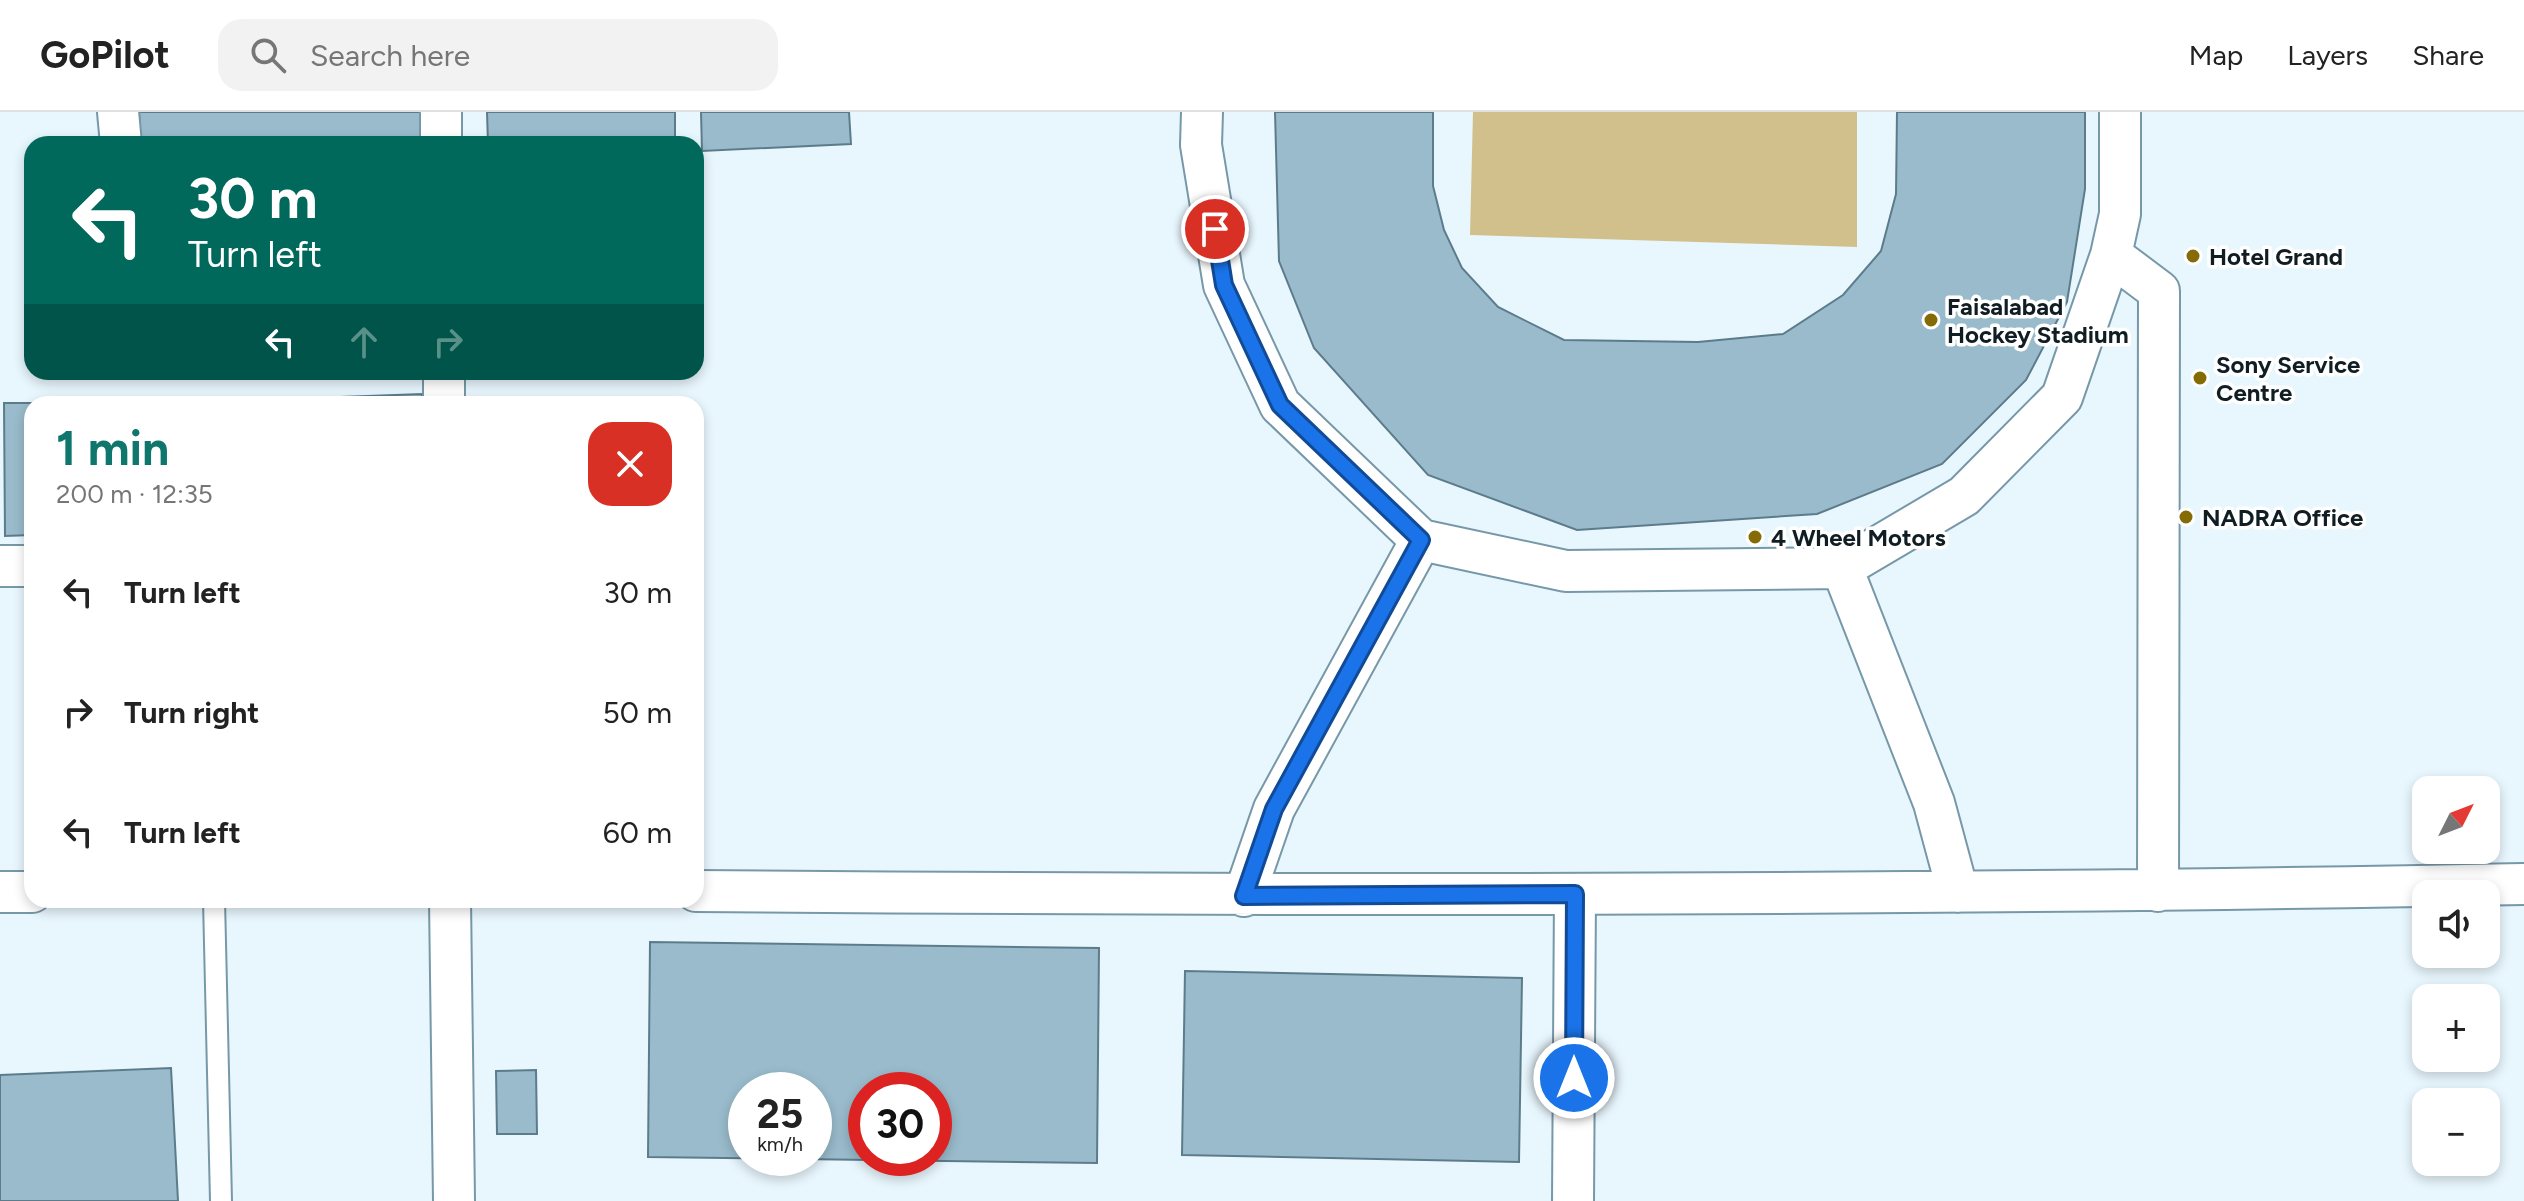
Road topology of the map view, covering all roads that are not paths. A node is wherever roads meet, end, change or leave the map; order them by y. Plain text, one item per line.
1 (118, 112) edge
2 (441, 112) edge
3 (1202, 112) edge
4 (2120, 112) edge
5 (120, 136) edge
6 (441, 136) edge
7 (2111, 255) junction
8 (1421, 540) junction
9 (0, 566) edge
10 (24, 566) edge
11 (1842, 568) junction
12 (2524, 884) edge
13 (704, 891) edge
14 (2158, 891) junction
15 (0, 892) edge
16 (24, 892) edge
17 (1958, 892) junction
18 (1575, 894) junction
19 (1244, 896) junction
20 (214, 908) edge
21 (450, 908) edge
22 (221, 1201) edge
23 (454, 1201) edge
24 (1573, 1201) edge

1 - 5 street
2 - 6 street
3 - 8 street
4 - 7 street
7 - 11 street
7 - 14 street
8 - 11 street
8 - 19 street
9 - 10 street
11 - 17 street
12 - 14 street
13 - 19 street
14 - 17 street
15 - 16 street
17 - 18 street
18 - 19 street
18 - 24 street
20 - 22 lane
21 - 23 street

